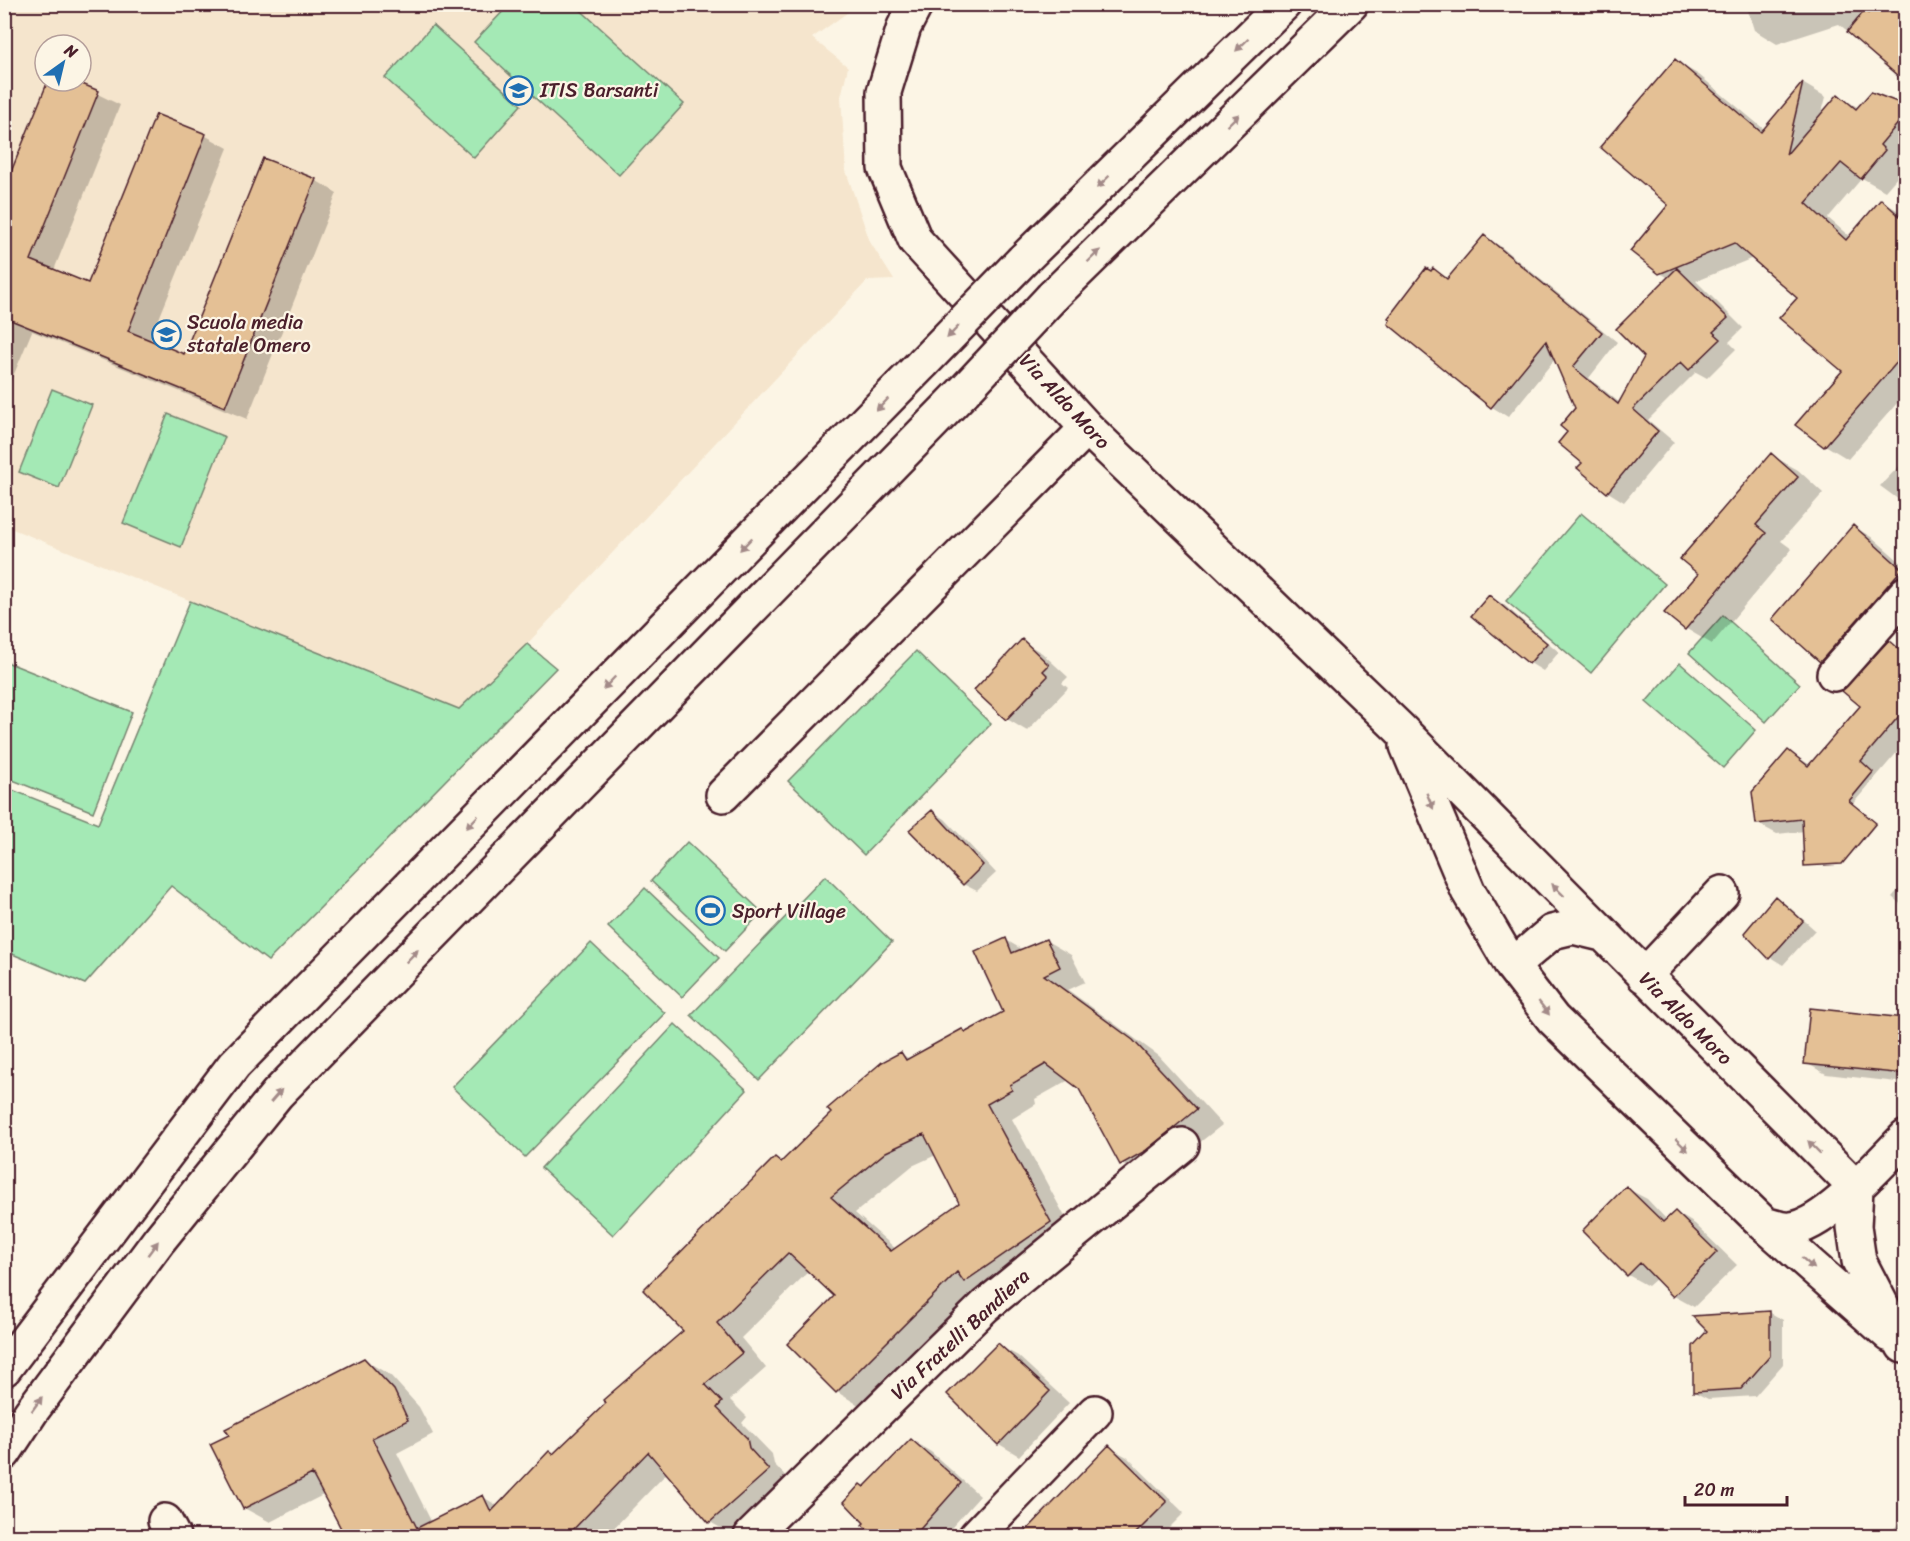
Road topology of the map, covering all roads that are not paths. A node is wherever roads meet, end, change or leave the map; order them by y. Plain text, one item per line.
1 (916, 4) edge
2 (1284, 4) edge
3 (1351, 4) edge
4 (1087, 428) junction
5 (1905, 593) edge
6 (1834, 674) dead end
7 (1399, 728) junction
8 (723, 795) dead end
9 (1722, 893) dead end
10 (1602, 934) junction
11 (1512, 966) junction
12 (1644, 976) junction
13 (1905, 1137) edge
14 (1182, 1145) dead end
15 (1856, 1188) junction
16 (1764, 1224) junction
17 (1904, 1347) edge
18 (4, 1370) edge
19 (1095, 1412) dead end
20 (4, 1453) edge
21 (751, 1536) edge
22 (976, 1536) edge

1 - 4 main road, Via Aldo Moro
2 -> 18 main road, bridge
20 -> 3 main road, bridge
4 - 7 main road, Via Aldo Moro
4 - 8 main road
5 - 6 main road
10 -> 7 main road, Via Aldo Moro
7 -> 11 main road, Via Aldo Moro
9 - 12 main road
10 - 11 main road
10 - 12 main road, Via Aldo Moro
11 -> 16 main road, Via Aldo Moro
15 -> 12 main road, Via Aldo Moro
13 - 15 main road
14 - 21 main road, Via Fratelli Bandiera
15 - 16 main road
15 - 17 main road, Via Aldo Moro
16 -> 17 main road, Via Aldo Moro
19 - 22 main road

